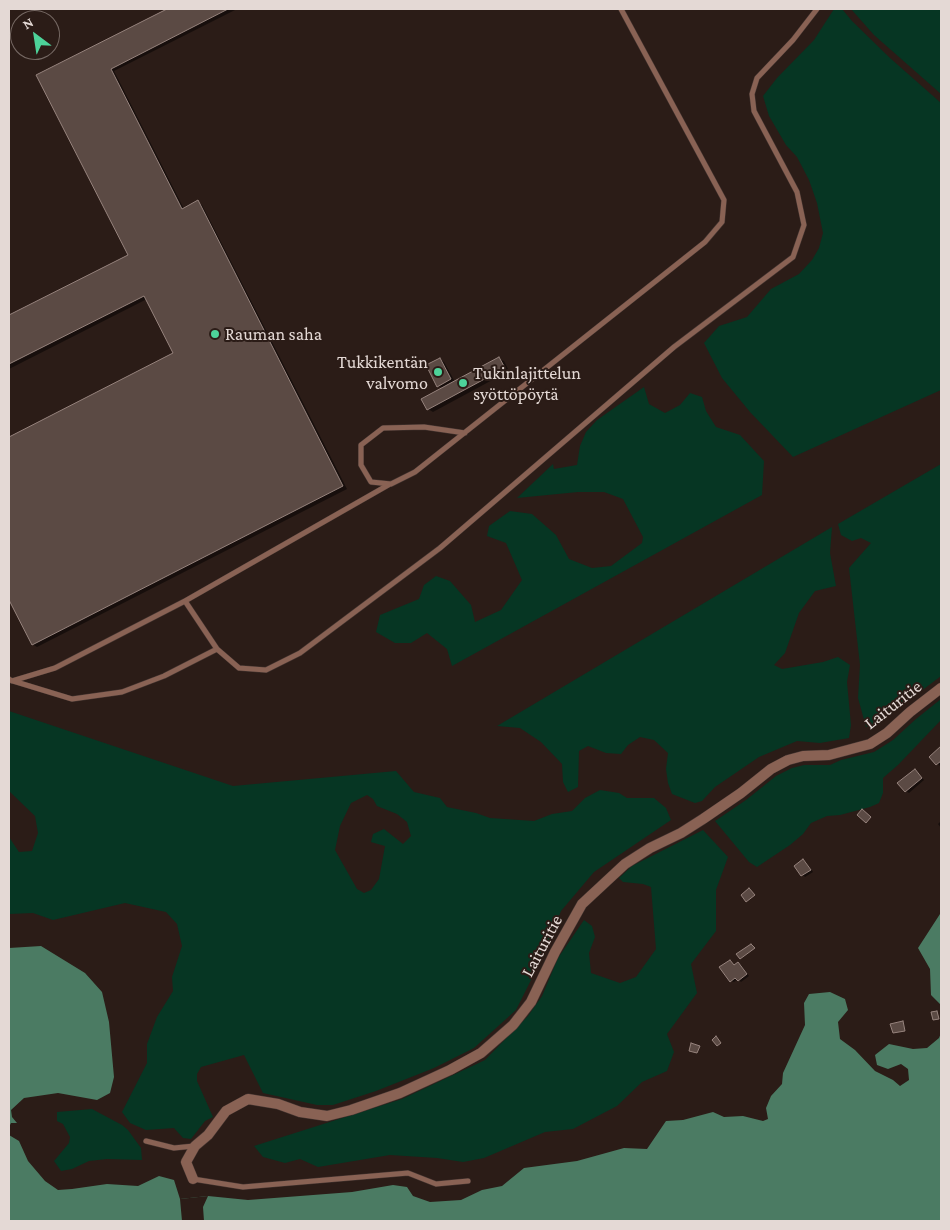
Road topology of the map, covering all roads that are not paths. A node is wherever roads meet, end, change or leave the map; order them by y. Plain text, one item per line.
1 (621, 9) edge
2 (817, 9) edge
3 (465, 433) junction
4 (391, 484) junction
5 (185, 601) junction
6 (218, 649) junction
7 (11, 680) edge
8 (941, 688) edge
9 (146, 1141) dead end
10 (195, 1146) junction
11 (193, 1180) joint
12 (468, 1181) dead end

1 - 3 lane
2 - 6 lane
3 - 4 lane
3 - 4 lane
4 - 5 lane
5 - 6 lane
5 - 7 lane
6 - 7 lane
8 - 10 street, Laituritie
9 - 10 lane
10 - 11 street, Laituritie
11 - 12 lane

